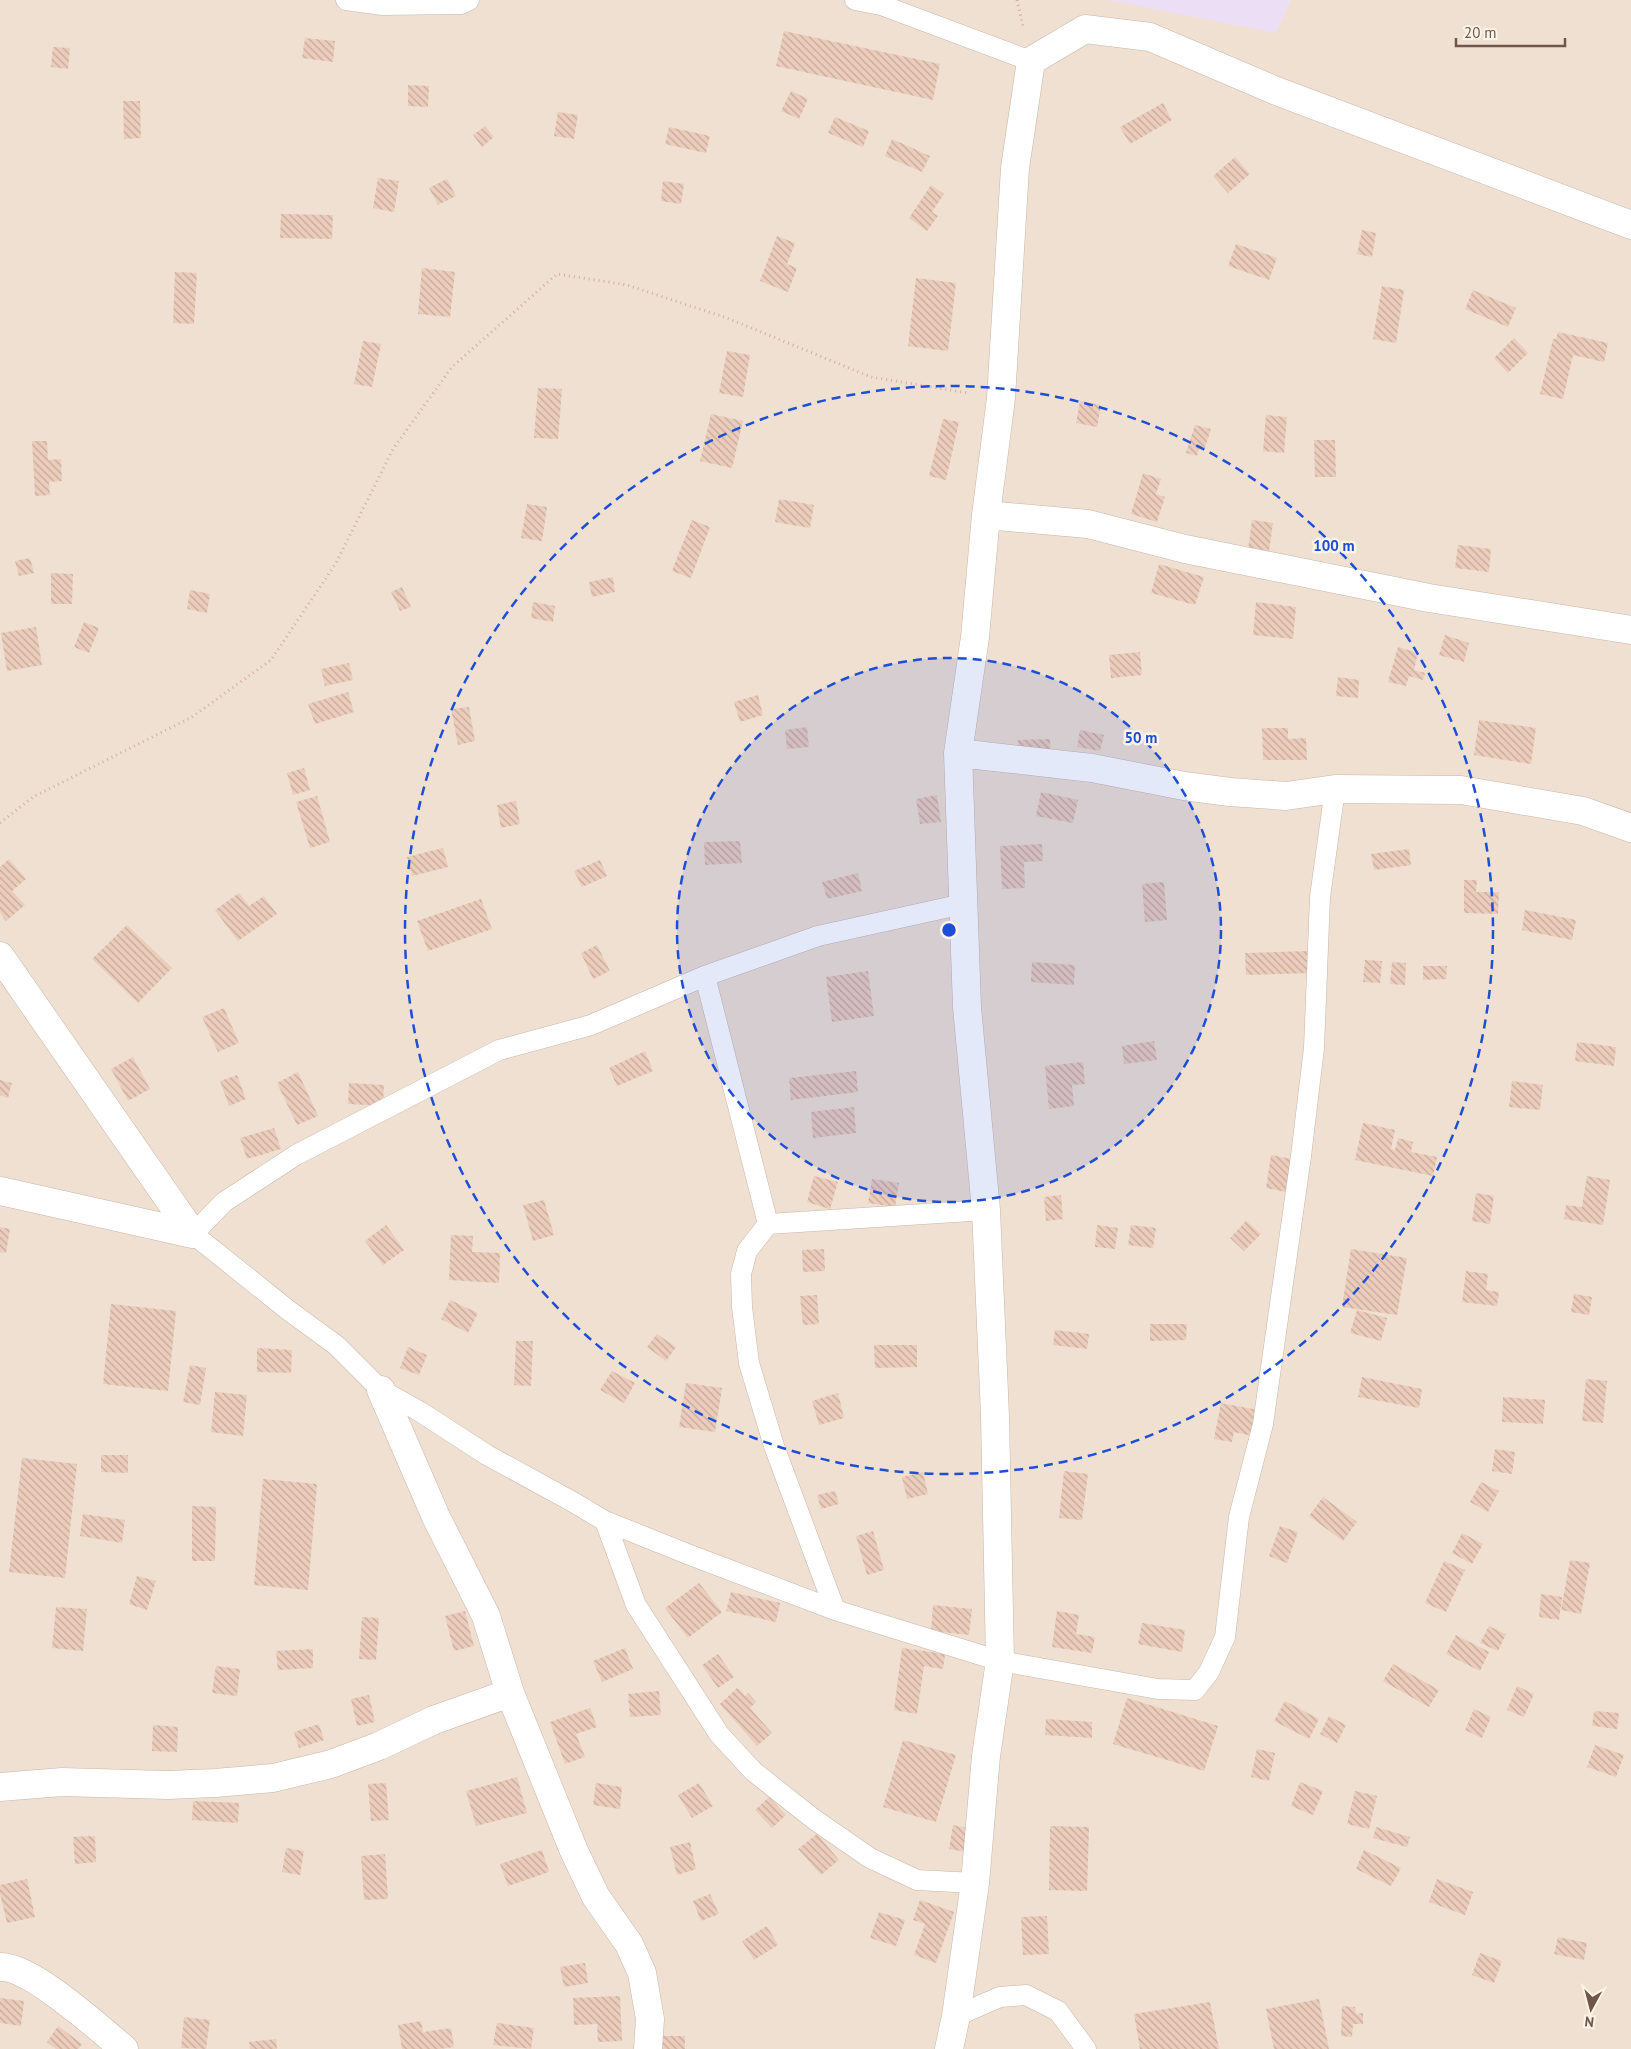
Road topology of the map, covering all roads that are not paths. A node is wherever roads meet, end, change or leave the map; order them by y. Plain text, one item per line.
1 (346, 0) edge
2 (469, 0) edge
3 (855, 0) edge
4 (387, 3) edge
5 (1031, 61) junction
6 (1631, 224) edge
7 (986, 515) junction
8 (1631, 630) edge
9 (958, 753) junction
10 (1335, 789) junction
11 (1631, 828) edge
12 (963, 904) junction
13 (0, 956) edge
14 (705, 976) junction
15 (0, 1191) edge
16 (986, 1210) junction
17 (768, 1224) junction
18 (193, 1234) junction
19 (381, 1390) junction
20 (605, 1521) junction
21 (835, 1610) junction
22 (1000, 1661) junction
23 (510, 1693) junction
24 (0, 1787) edge
25 (975, 1883) junction
26 (0, 1967) edge
27 (956, 2016) junction
28 (124, 2049) edge
29 (648, 2049) edge
30 (949, 2049) edge
31 (1086, 2049) edge

1 - 4 lane
2 - 4 lane
3 - 5 lane
5 - 6 street
5 - 7 street
7 - 8 street
7 - 9 street
9 - 10 street
9 - 12 street
10 - 11 street
10 - 22 lane
12 - 14 lane
12 - 16 street
13 - 18 street
14 - 17 lane
14 - 18 lane
15 - 18 street
16 - 17 lane
16 - 22 street
17 - 21 lane
18 - 19 lane
19 - 20 lane
19 - 23 street
20 - 21 lane
20 - 25 lane
21 - 22 lane
22 - 25 street
23 - 24 street
23 - 29 street
25 - 27 street
26 - 28 street
27 - 30 street
27 - 31 lane

